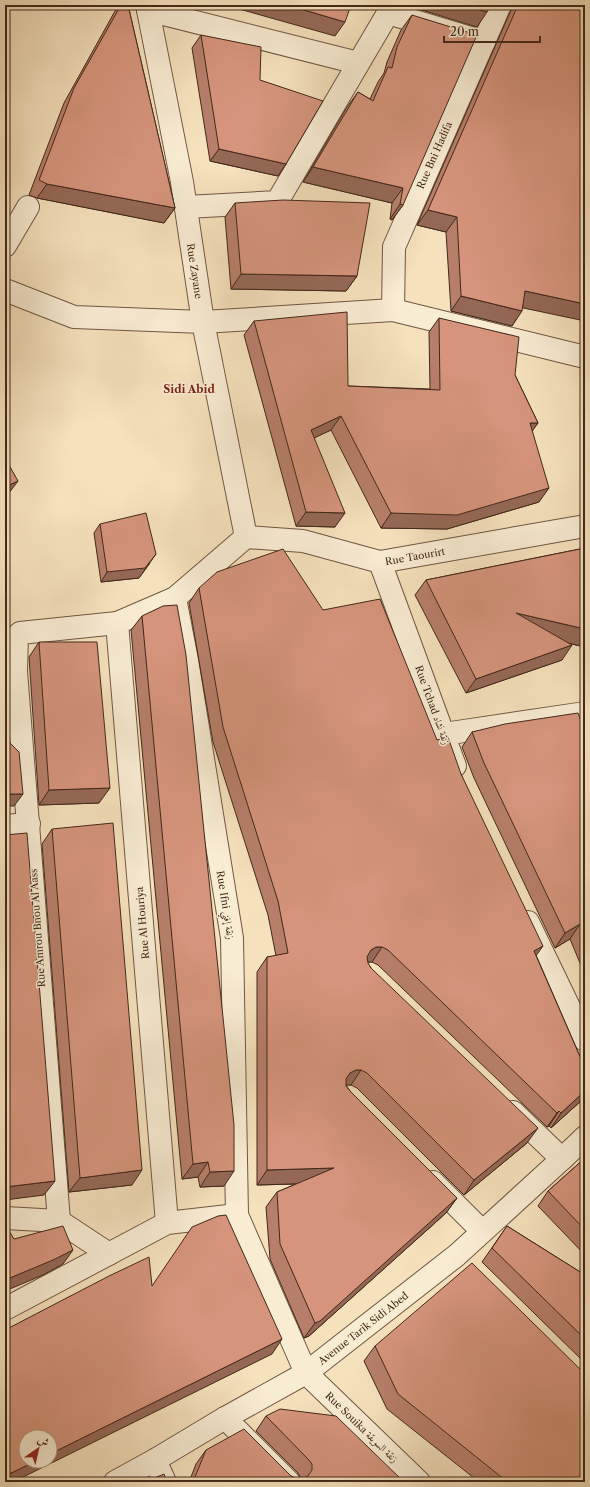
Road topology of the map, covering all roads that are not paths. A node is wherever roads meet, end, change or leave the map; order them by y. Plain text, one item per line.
1 (500, 5) edge
2 (148, 7) edge
3 (484, 42) junction
4 (358, 63) junction
5 (28, 207) dead end
6 (186, 207) junction
7 (5, 246) edge
8 (5, 290) edge
9 (393, 310) junction
10 (203, 322) junction
11 (585, 357) edge
12 (585, 526) edge
13 (246, 537) junction
14 (380, 562) junction
15 (175, 598) junction
16 (117, 623) junction
17 (10, 671) edge
18 (585, 713) edge
19 (444, 734) junction
20 (462, 784) edge
21 (29, 824) junction
22 (5, 826) edge
23 (520, 904) edge
24 (585, 1040) edge
25 (500, 1099) edge
26 (585, 1136) edge
27 (562, 1159) junction
28 (420, 1170) edge
29 (237, 1215) junction
30 (5, 1218) edge
31 (58, 1221) junction
32 (167, 1223) junction
33 (482, 1231) junction
34 (109, 1254) junction
35 (457, 1255) junction
36 (474, 1271) edge
37 (5, 1310) edge
38 (306, 1373) junction
39 (225, 1418) junction
40 (155, 1460) junction
41 (115, 1482) edge
42 (165, 1482) edge
43 (289, 1482) edge
44 (419, 1482) edge

1 - 3 street, Rue Bni Hadifa
2 - 4 street
2 - 6 street, Rue Zayane
3 - 4 street
3 - 9 street, Rue Bni Hadifa
4 - 6 street
5 - 7 street
6 - 10 street, Rue Zayane
8 - 10 street
9 - 10 street
9 - 11 street
10 - 13 street, Rue Zayane
12 - 14 street, Rue Taourirt
13 - 14 street, Rue Taourirt
13 - 15 street
14 - 19 street, Rue Tchad زنقة نشاد
15 - 16 street
15 - 29 street, Rue Ifni زنقة إفني
16 - 17 street, Rue Amrou Bnou Al Aass
16 - 32 street, Rue Al Houriya
17 - 21 street, Rue Amrou Bnou Al Aass
18 - 19 street
19 - 20 street, Rue Tchad زنقة نشاد
21 - 22 street
21 - 31 street, Rue Amrou Bnou Al Aass
23 - 24 street
25 - 27 street
26 - 27 street, Avenue Tarik Sidi Abed
27 - 33 street, Avenue Tarik Sidi Abed
28 - 33 street
29 - 32 street
29 - 38 street
30 - 31 street
31 - 34 street
32 - 34 street
33 - 35 street, Avenue Tarik Sidi Abed
34 - 37 street
35 - 36 street
35 - 38 street, Avenue Tarik Sidi Abed
38 - 39 street, Avenue Tarik Sidi Abed
38 - 44 street, Rue Souika زنقة السويقة
39 - 40 street, Avenue Tarik Sidi Abed
39 - 43 street
40 - 41 street, Avenue Tarik Sidi Abed
40 - 42 street

